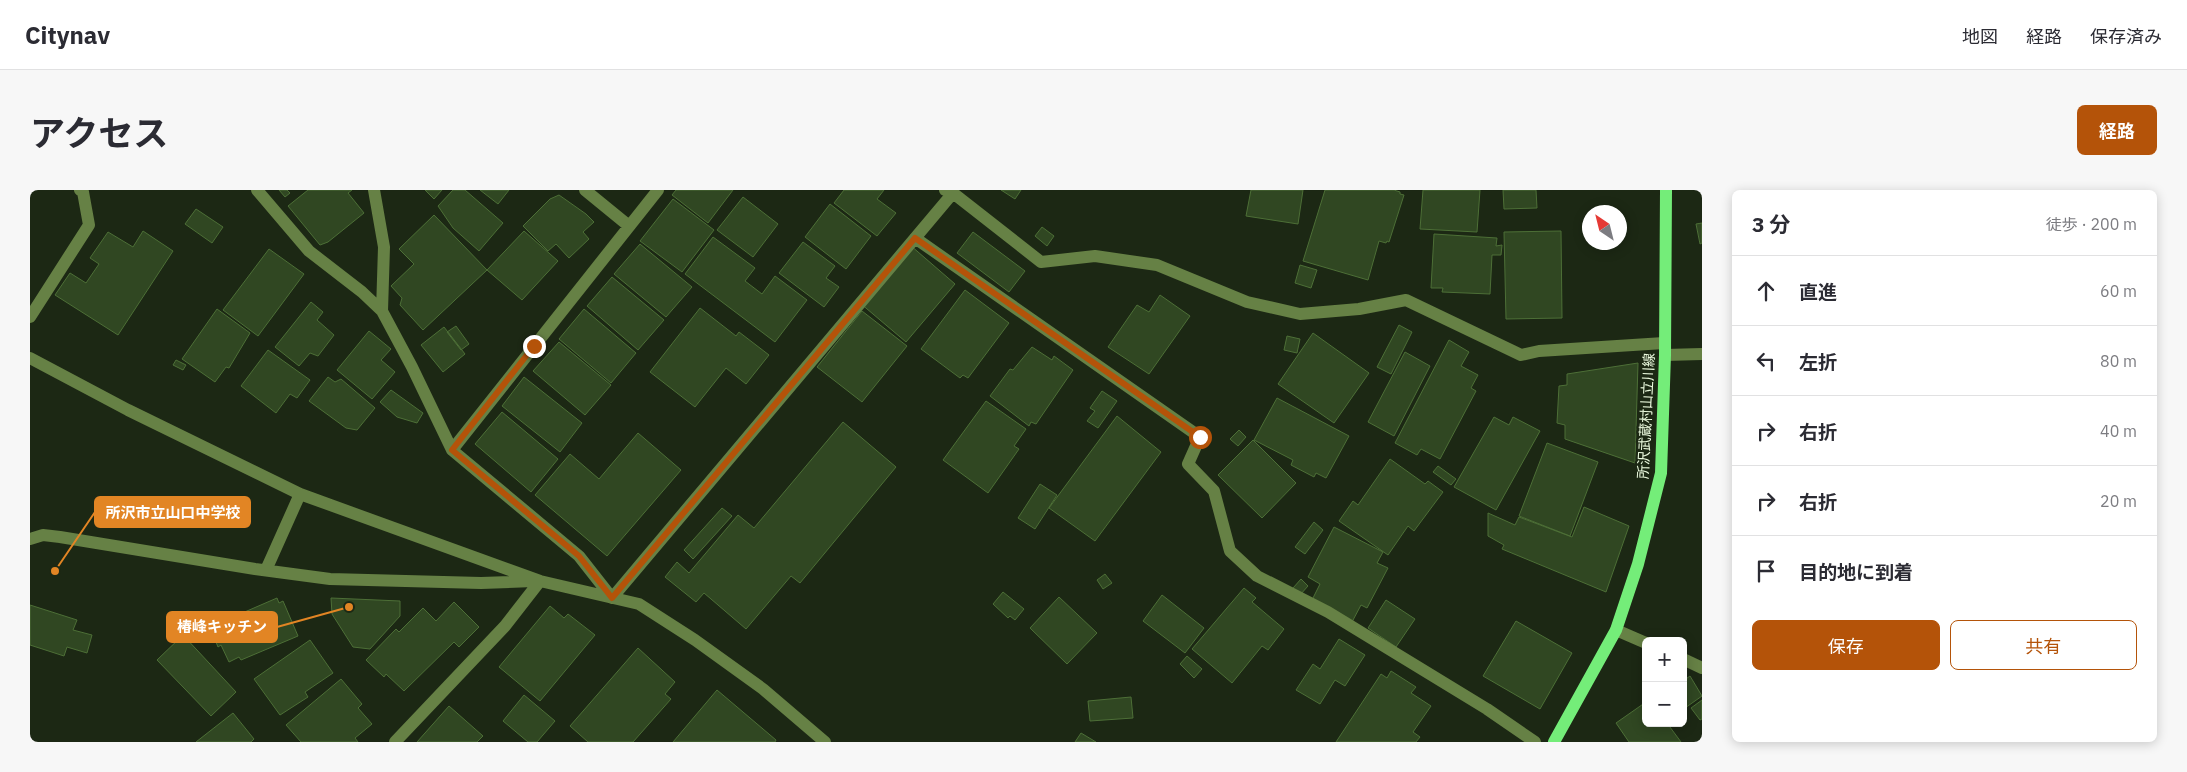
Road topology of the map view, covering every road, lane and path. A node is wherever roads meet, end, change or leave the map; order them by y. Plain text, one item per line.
1 (80, 190) edge
2 (257, 190) edge
3 (374, 190) edge
4 (585, 190) edge
5 (658, 190) edge
6 (1666, 190) edge
7 (949, 192) edge
8 (629, 226) junction
9 (915, 238) junction
10 (382, 311) junction
11 (30, 316) edge
12 (1665, 349) junction
13 (1702, 354) edge
14 (30, 358) edge
15 (452, 450) junction
16 (300, 494) junction
17 (30, 540) edge
18 (266, 570) junction
19 (540, 581) junction
20 (612, 598) junction
21 (1616, 630) junction
22 (1642, 641) edge
23 (1687, 661) edge
24 (1702, 668) edge
25 (395, 742) edge
26 (824, 742) edge
27 (1535, 742) edge
28 (1554, 742) edge

1 - 11 street
2 - 10 street
3 - 10 street
4 - 8 street
5 - 8 street
6 - 12 main road, 所沢武蔵村山立川線
7 - 9 street
7 - 12 street
8 - 15 street
9 - 20 street
9 - 27 street
10 - 15 street
12 - 13 street
12 - 21 main road, 所沢武蔵村山立川線
14 - 16 street
15 - 20 street
16 - 18 street
16 - 19 street
17 - 18 street
18 - 19 street
19 - 20 street
19 - 25 street
20 - 26 street
21 - 22 street
21 - 28 main road, 所沢武蔵村山立川線
23 - 24 street

